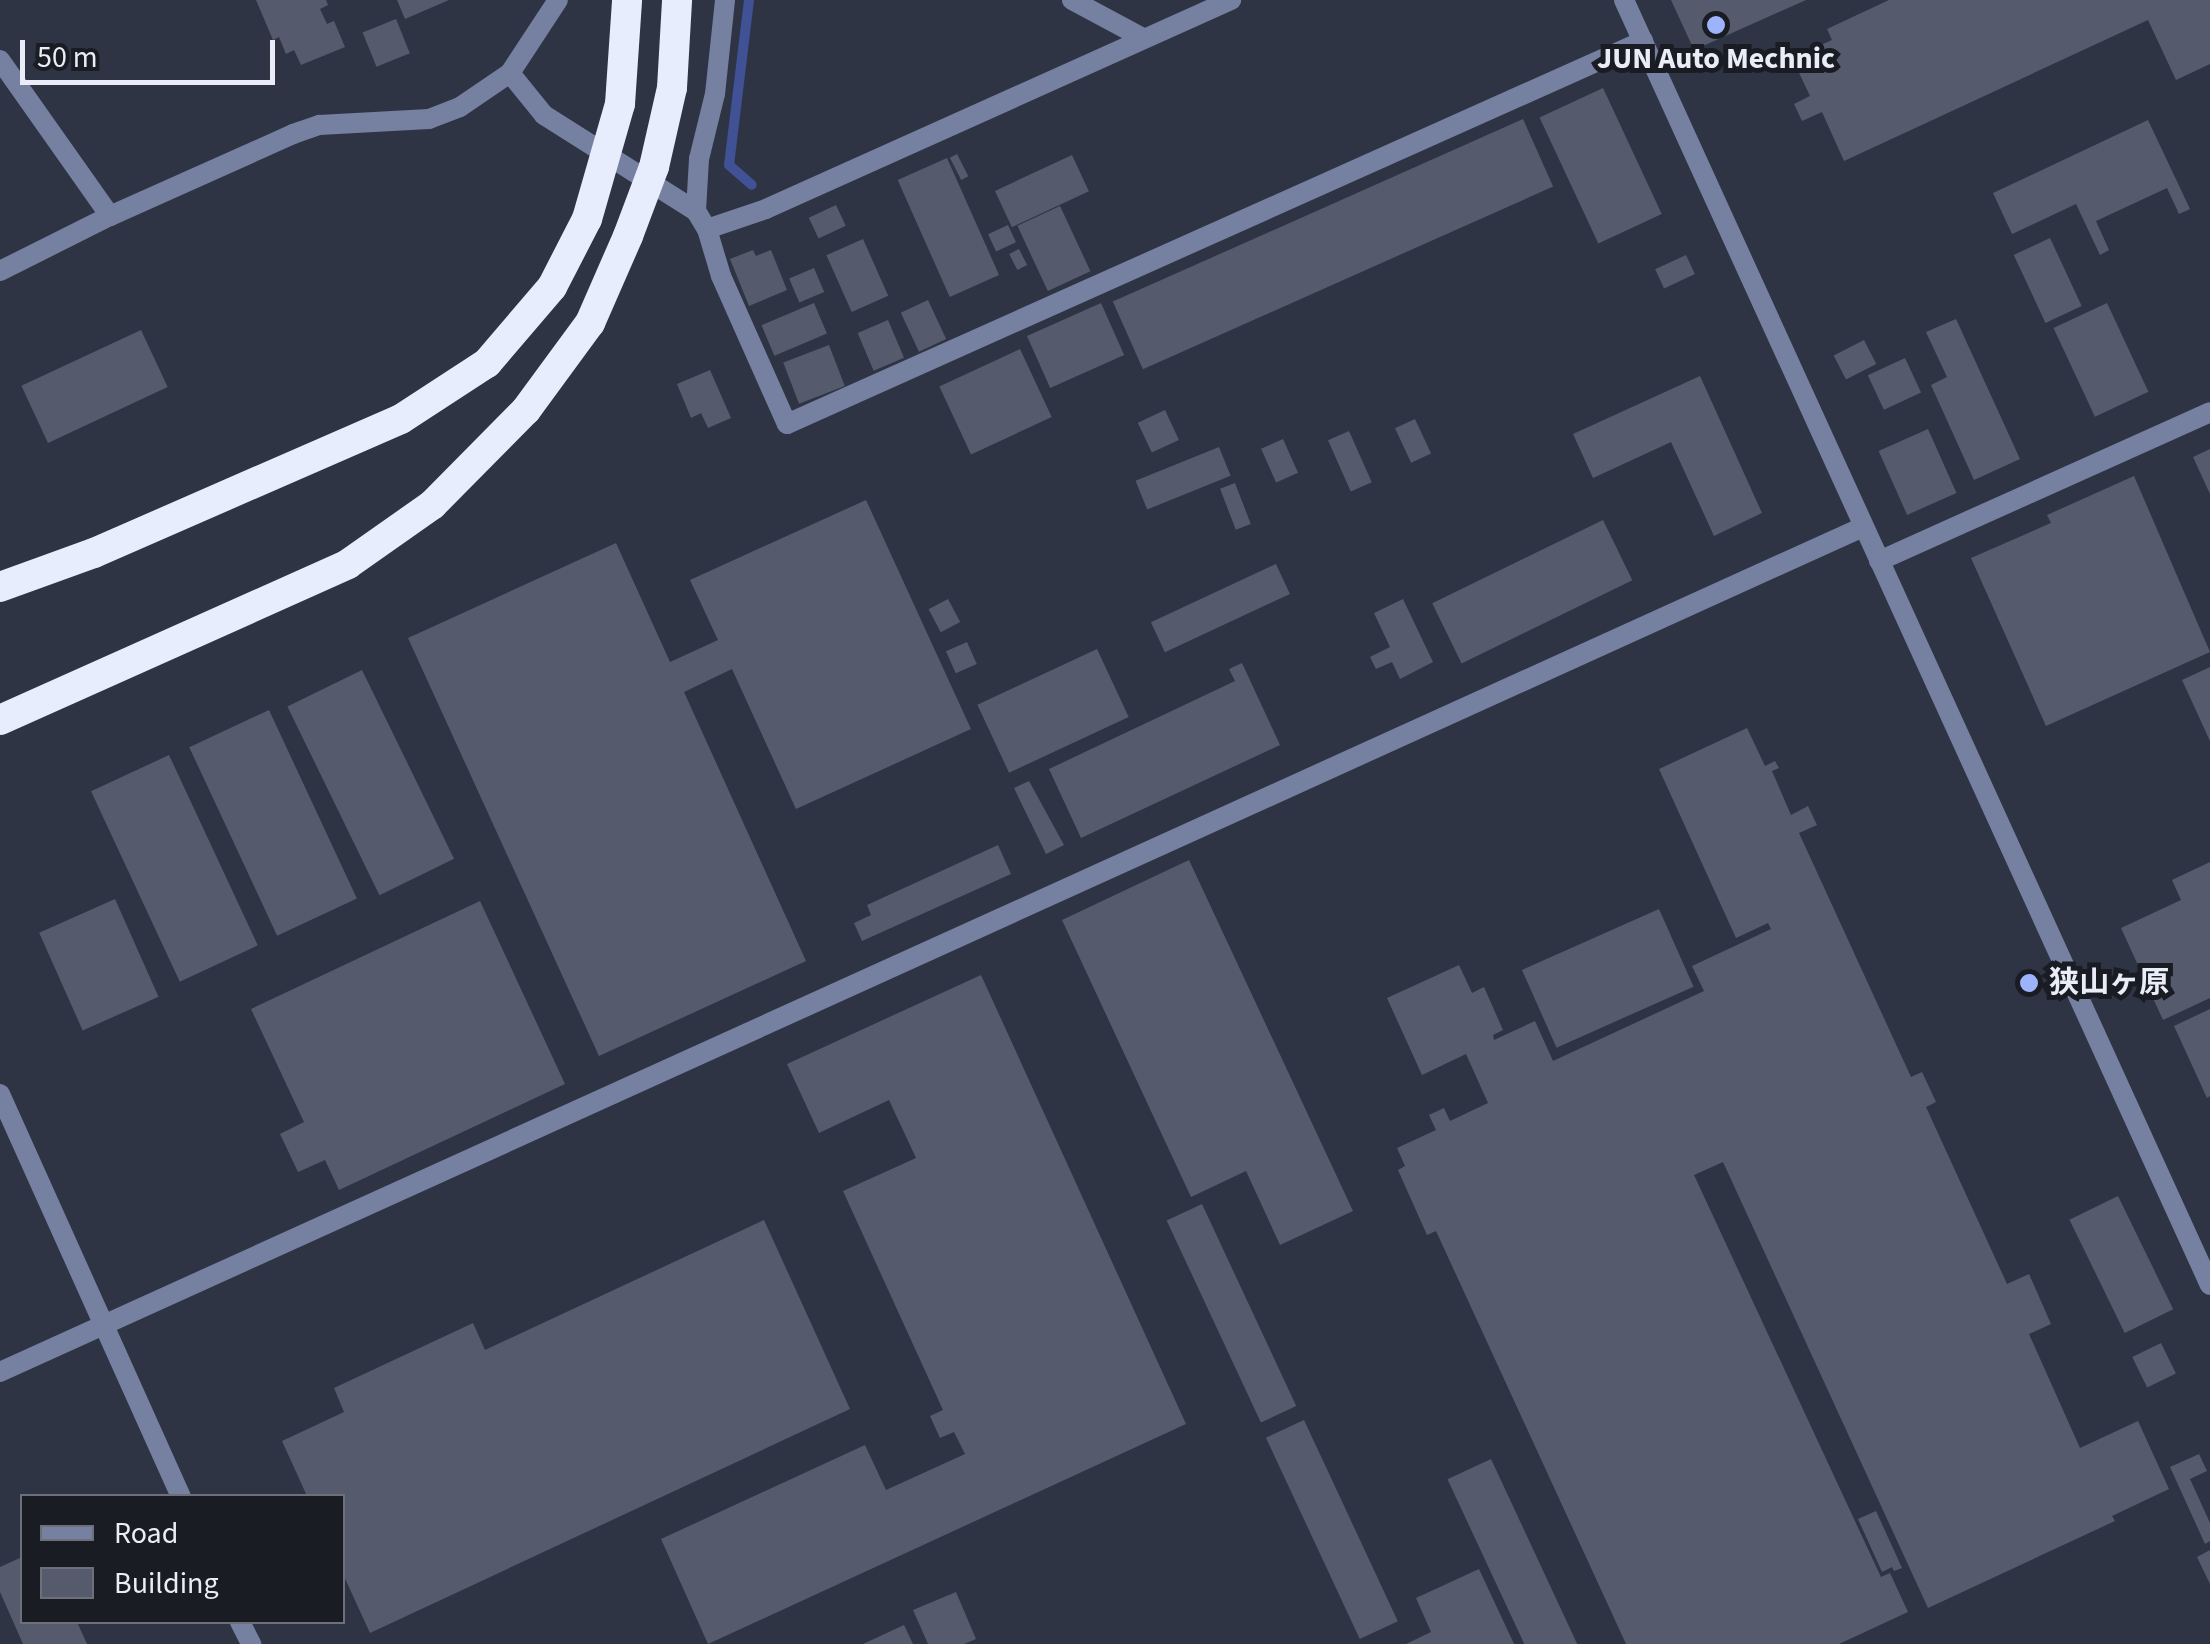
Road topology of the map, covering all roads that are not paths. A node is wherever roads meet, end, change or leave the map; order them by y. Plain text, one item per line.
1 (558, 0) edge
2 (627, 0) edge
3 (677, 0) edge
4 (725, 0) edge
5 (1072, 0) edge
6 (1231, 0) edge
7 (1624, 0) edge
8 (1143, 38) junction
9 (1643, 41) junction
10 (0, 60) edge
11 (510, 73) junction
12 (110, 216) junction
13 (702, 220) junction
14 (0, 271) edge
15 (2210, 412) edge
16 (1862, 527) junction
17 (1879, 561) junction
18 (0, 586) edge
19 (0, 720) edge
20 (0, 1094) edge
21 (2210, 1284) edge
22 (100, 1326) junction
23 (0, 1372) edge
24 (180, 1494) edge

1 - 11 street
2 - 18 highway
3 - 19 highway
4 - 13 street
5 - 8 street
6 - 8 street
7 - 9 street
8 - 13 street
9 - 13 street
9 - 16 street
10 - 12 street
11 - 12 street
11 - 13 street
12 - 14 street
15 - 17 street
16 - 17 street
16 - 22 street
17 - 21 street
20 - 22 street
22 - 23 street
22 - 24 street

